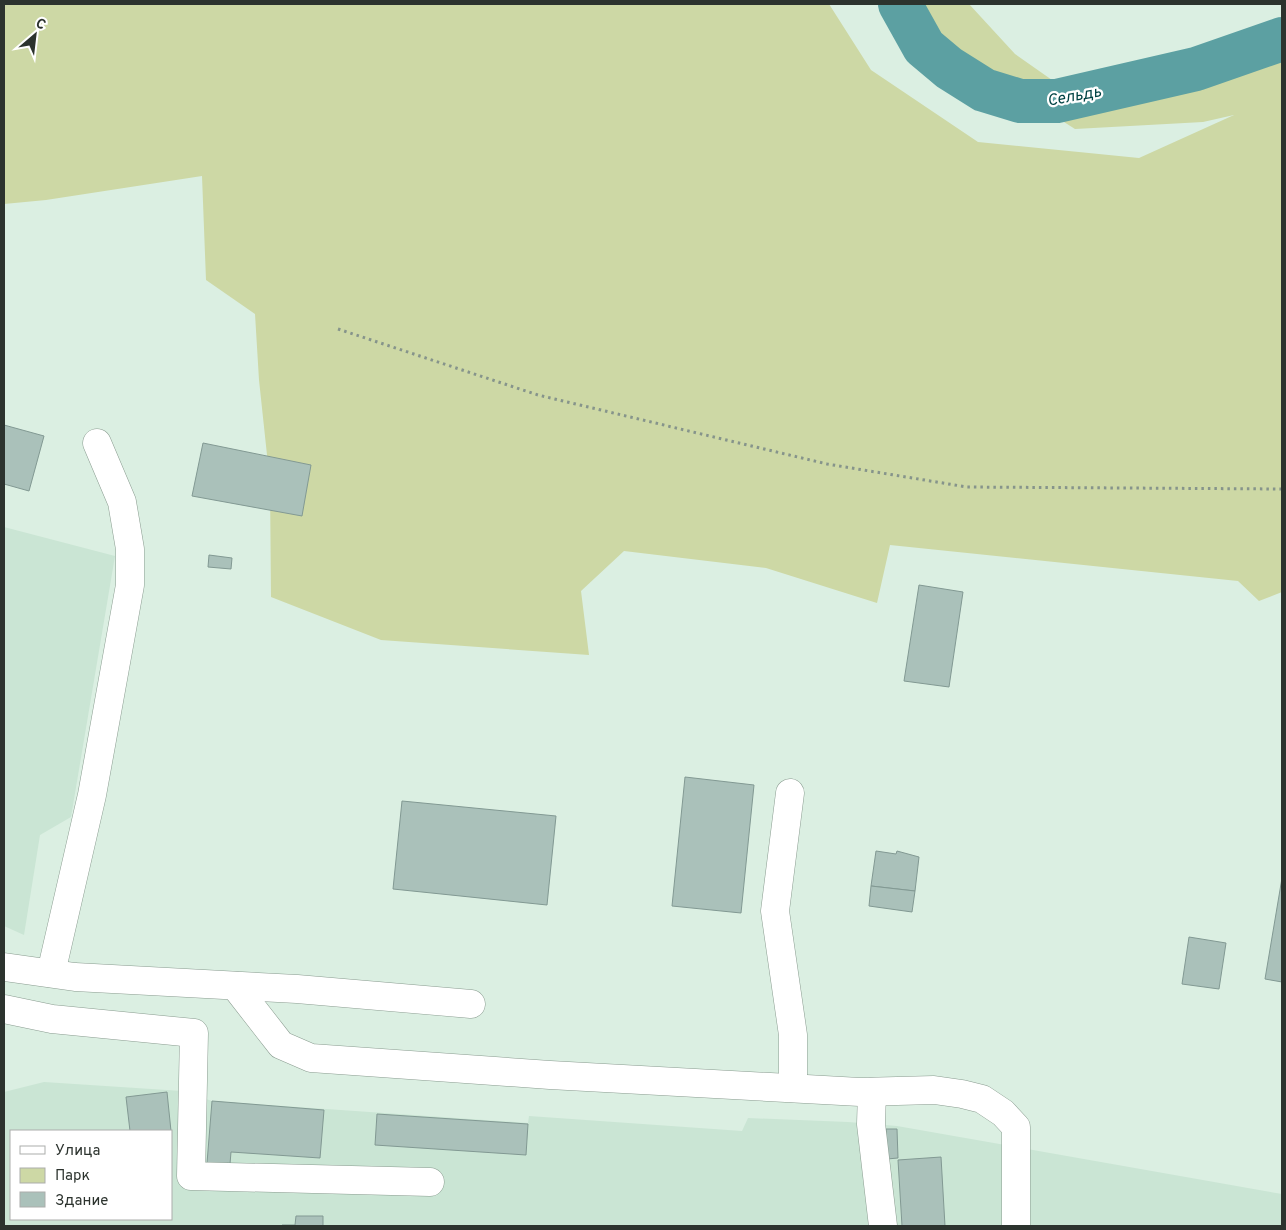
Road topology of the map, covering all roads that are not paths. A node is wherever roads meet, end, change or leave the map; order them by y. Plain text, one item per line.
1 (97, 443) dead end
2 (790, 793) dead end
3 (4, 967) edge
4 (51, 973) junction
5 (235, 986) junction
6 (471, 1004) dead end
7 (4, 1009) edge
8 (793, 1088) junction
9 (872, 1092) junction
10 (430, 1182) dead end
11 (883, 1226) edge
12 (1016, 1226) edge

1 - 4 lane
2 - 8 lane
3 - 4 lane
4 - 5 lane
5 - 6 lane
5 - 8 lane
7 - 10 lane
8 - 9 lane
9 - 11 lane
9 - 12 lane

